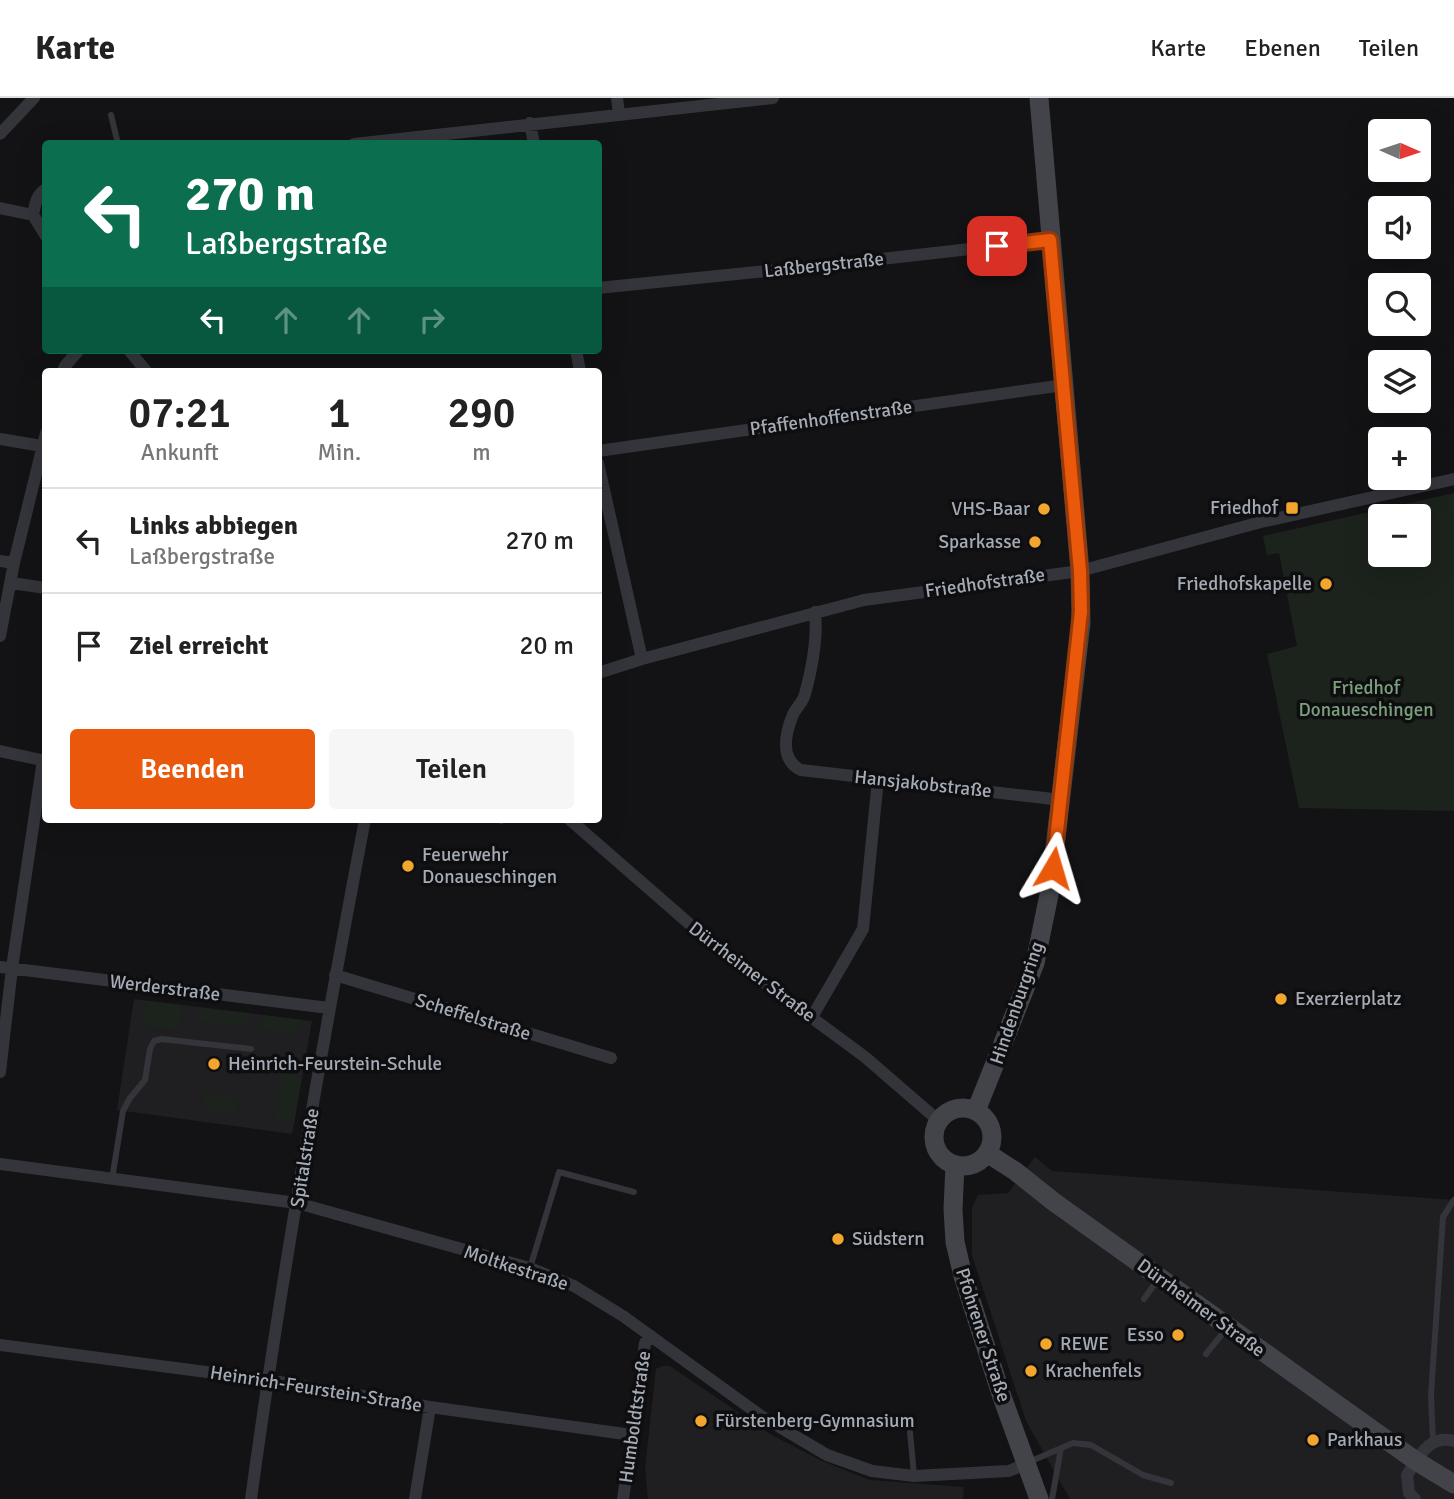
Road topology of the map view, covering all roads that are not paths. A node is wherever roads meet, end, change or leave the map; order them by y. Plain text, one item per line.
1 (34, 98) edge
2 (617, 98) edge
3 (773, 98) edge
4 (1039, 98) edge
5 (619, 114) junction
6 (111, 116) dead end
7 (530, 123) junction
8 (0, 134) edge
9 (117, 140) edge
10 (388, 140) edge
11 (533, 140) edge
12 (42, 191) edge
13 (0, 208) edge
14 (33, 215) junction
15 (42, 230) edge
16 (1050, 240) junction
17 (602, 288) edge
18 (76, 354) edge
19 (132, 354) edge
20 (64, 368) edge
21 (144, 368) edge
22 (1064, 385) junction
23 (0, 439) edge
24 (42, 446) joint
25 (602, 450) edge
26 (1454, 479) edge
27 (602, 481) edge
28 (0, 561) edge
29 (14, 563) junction
30 (1080, 571) junction
31 (11, 583) junction
32 (42, 587) edge
33 (815, 612) junction
34 (0, 636) edge
35 (642, 659) junction
36 (602, 672) edge
37 (0, 751) edge
38 (42, 761) edge
39 (42, 772) edge
40 (878, 779) junction
41 (1062, 800) junction
42 (364, 823) edge
43 (574, 823) edge
44 (6, 967) edge
45 (335, 975) junction
46 (329, 1008) junction
47 (812, 1017) junction
48 (251, 1049) dead end
49 (611, 1058) dead end
50 (0, 1072) edge
51 (976, 1111) junction
52 (939, 1121) junction
53 (987, 1153) junction
54 (0, 1164) edge
55 (956, 1165) junction
56 (113, 1179) junction
57 (634, 1192) dead end
58 (1454, 1200) edge
59 (297, 1203) junction
60 (530, 1268) junction
61 (1160, 1278) junction
62 (1144, 1298) dead end
63 (1227, 1327) junction
64 (651, 1336) junction
65 (0, 1345) edge
66 (1206, 1354) dead end
67 (267, 1380) junction
68 (430, 1407) junction
69 (910, 1432) dead end
70 (632, 1435) junction
71 (1433, 1441) junction
72 (1454, 1441) edge
73 (1060, 1448) junction
74 (1416, 1461) junction
75 (1026, 1464) junction
76 (914, 1476) junction
77 (1171, 1483) dead end
78 (1454, 1484) edge
79 (251, 1499) edge
80 (415, 1499) edge
81 (623, 1499) edge
82 (1039, 1499) edge
83 (1052, 1499) edge
84 (1415, 1499) edge

1 - 8 street
2 - 5 street
3 - 5 street
4 - 16 main road, Hindenburgring
5 - 7 street
6 - 9 lane
7 - 10 street
7 - 11 street
12 - 14 street
13 - 14 street
14 - 15 street
16 - 17 street, Laßbergstraße
16 - 22 main road, Hindenburgring
18 - 20 street
19 - 21 street
22 - 25 street, Pfaffenhoffenstraße
22 - 30 main road, Hindenburgring
23 - 24 street
24 - 29 street
26 - 30 street, Friedhofstraße
27 - 35 street
28 - 29 street
29 - 31 street
30 - 33 street, Friedhofstraße
30 - 41 main road, Hindenburgring
31 - 32 street
31 - 34 street
33 - 35 street, Friedhofstraße
33 - 40 street, Hansjakobstraße
35 - 36 street, Friedhofstraße
37 - 38 street
39 - 44 street
40 - 41 street, Hansjakobstraße
40 - 47 street
41 - 51 main road, Hindenburgring
42 - 45 street, Spitalstraße
43 - 47 street, Dürrheimer Straße
44 - 46 street, Werderstraße
44 - 50 street
45 - 46 street, Spitalstraße
45 - 49 street, Scheffelstraße
46 - 59 street, Spitalstraße
47 - 52 street, Dürrheimer Straße
48 - 56 lane
51 - 52 main road
51 - 53 main road
52 - 55 main road
53 - 55 main road
53 - 61 main road, Dürrheimer Straße
54 - 56 street, Moltkestraße
55 - 75 main road, Pfohrener Straße
56 - 59 street, Moltkestraße
57 - 60 lane
58 - 71 lane
59 - 60 street, Moltkestraße
59 - 67 street, Spitalstraße
60 - 64 street, Moltkestraße
61 - 62 lane
61 - 63 main road, Dürrheimer Straße
63 - 66 lane
63 - 74 main road, Dürrheimer Straße
64 - 70 street, Humboldtstraße
64 - 76 street, Moltkestraße
65 - 67 street, Heinrich-Feurstein-Straße
67 - 68 street, Heinrich-Feurstein-Straße
67 - 79 street, Spitalstraße
68 - 70 street, Heinrich-Feurstein-Straße
68 - 80 street
69 - 76 lane
70 - 81 street, Humboldtstraße
71 - 72 street
71 - 74 street
73 - 75 lane
73 - 77 lane
73 - 83 lane
74 - 78 main road, Dürrheimer Straße
74 - 84 street
75 - 76 street, Moltkestraße
75 - 82 main road, Pfohrener Straße

